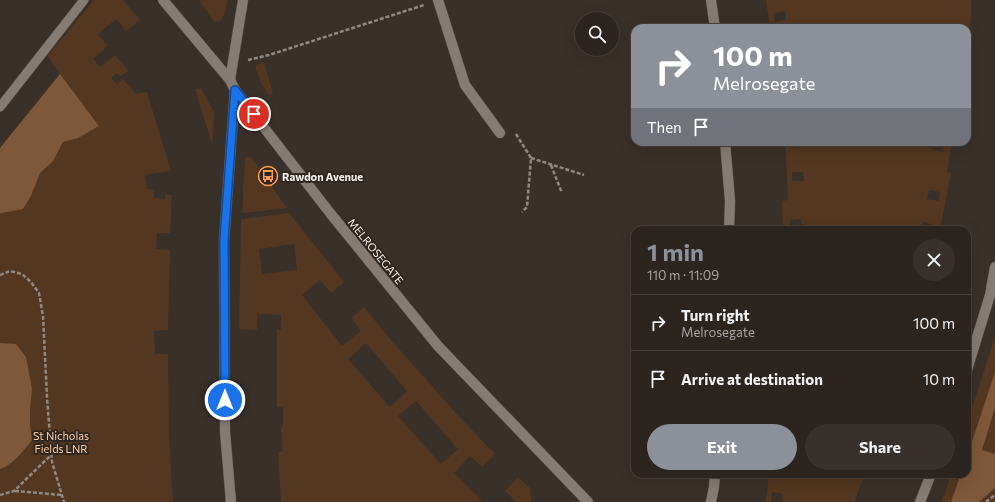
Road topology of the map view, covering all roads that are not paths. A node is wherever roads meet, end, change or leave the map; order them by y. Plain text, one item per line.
1 (84, 0) edge
2 (163, 0) edge
3 (243, 0) edge
4 (438, 0) edge
5 (711, 0) edge
6 (714, 24) edge
7 (230, 80) junction
8 (235, 90) junction
9 (0, 107) edge
10 (500, 133) road end
11 (725, 146) edge
12 (729, 226) edge
13 (995, 267) edge
14 (971, 357) edge
15 (715, 478) edge
16 (930, 478) edge
17 (231, 502) edge
18 (588, 502) edge
19 (711, 502) edge
20 (920, 502) edge

1 - 9 lane
2 - 7 street, MELROSEGATE
3 - 7 street
4 - 10 street
5 - 6 street
7 - 8 street, MELROSEGATE
8 - 17 street
8 - 18 street, MELROSEGATE
11 - 12 street
13 - 14 street
15 - 19 street
16 - 20 street

